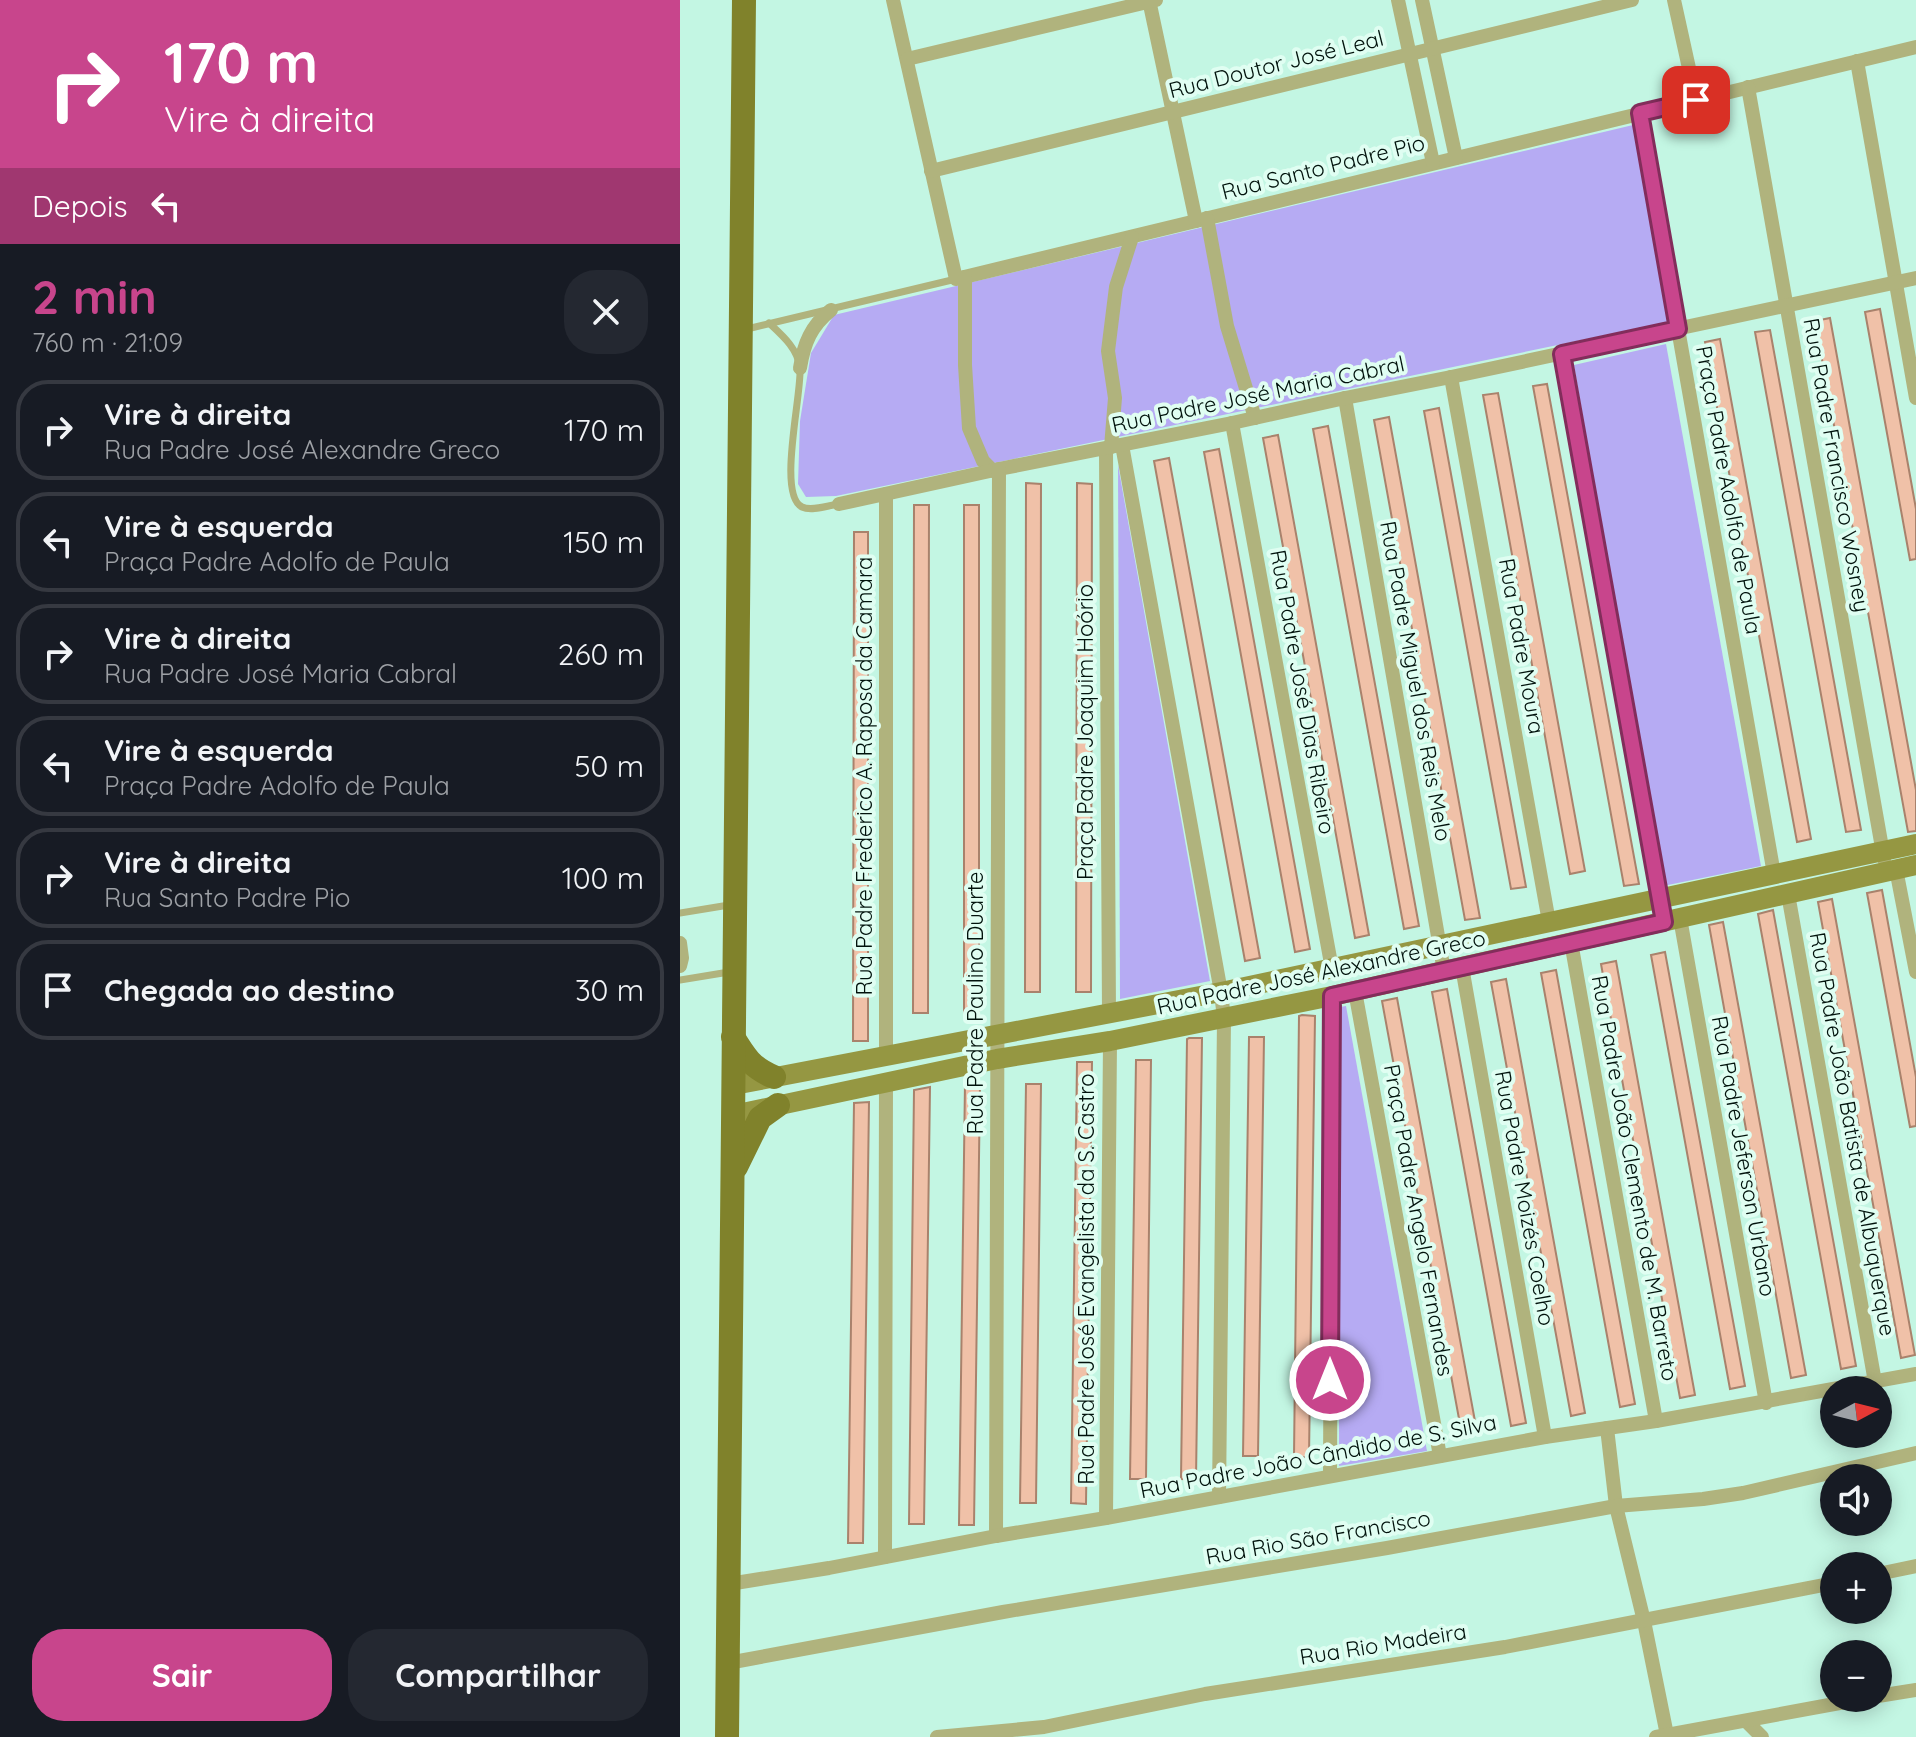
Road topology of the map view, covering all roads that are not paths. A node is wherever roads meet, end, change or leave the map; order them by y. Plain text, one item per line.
1 (744, 0) edge
2 (893, 0) edge
3 (1398, 0) edge
4 (1422, 0) edge
5 (1632, 0) edge
6 (1674, 0) edge
7 (1151, 1) edge
8 (1916, 47) edge
9 (1432, 49) junction
10 (1410, 54) junction
11 (907, 59) junction
12 (1857, 61) junction
13 (1748, 87) junction
14 (1696, 100) junction
15 (1173, 112) junction
16 (1640, 113) junction
17 (1456, 158) junction
18 (1433, 163) junction
19 (931, 171) junction
20 (1202, 220) junction
21 (1132, 237) junction
22 (960, 278) junction
23 (1916, 278) edge
24 (1896, 282) junction
25 (1787, 306) junction
26 (831, 310) junction
27 (769, 323) junction
28 (1678, 329) junction
29 (741, 331) junction
30 (1562, 354) junction
31 (800, 368) junction
32 (1451, 377) junction
33 (1345, 398) junction
34 (1916, 398) edge
35 (1255, 418) junction
36 (1232, 423) junction
37 (1113, 447) junction
38 (996, 470) junction
39 (886, 494) junction
40 (839, 504) joint
41 (1916, 844) edge
42 (1895, 864) edge
43 (1774, 874) junction
44 (1788, 894) junction
45 (1659, 899) junction
46 (734, 904) junction
47 (680, 913) edge
48 (1672, 920) junction
49 (1549, 922) junction
50 (1571, 942) junction
51 (680, 943) edge
52 (1439, 946) junction
53 (680, 966) edge
54 (1332, 969) junction
55 (1453, 969) junction
56 (734, 972) junction
57 (1916, 972) edge
58 (680, 980) edge
59 (1355, 991) junction
60 (1221, 992) junction
61 (1332, 996) junction
62 (1109, 1015) junction
63 (1224, 1019) junction
64 (997, 1035) junction
65 (733, 1037) junction
66 (1110, 1041) junction
67 (886, 1057) junction
68 (997, 1059) junction
69 (774, 1077) junction
70 (886, 1082) junction
71 (734, 1085) junction
72 (778, 1105) junction
73 (733, 1115) junction
74 (733, 1173) junction
75 (1916, 1374) edge
76 (1874, 1376) edge
77 (1892, 1379) edge
78 (1820, 1393) edge
79 (1766, 1403) junction
80 (1656, 1421) junction
81 (1607, 1428) junction
82 (1545, 1437) junction
83 (1916, 1453) edge
84 (1440, 1456) junction
85 (1330, 1476) junction
86 (1219, 1497) junction
87 (1616, 1506) junction
88 (1106, 1518) junction
89 (996, 1536) junction
90 (885, 1557) junction
91 (1916, 1566) edge
92 (1892, 1571) edge
93 (729, 1584) junction
94 (1820, 1586) edge
95 (1644, 1621) junction
96 (728, 1663) junction
97 (1916, 1690) edge
98 (1892, 1694) edge
99 (1820, 1707) edge
100 (1746, 1721) junction
101 (1661, 1736) edge
102 (727, 1737) edge
103 (937, 1737) edge
104 (1762, 1737) edge

1 - 29 main road
2 - 11 street
3 - 10 street
4 - 9 street
5 - 9 street, Rua Doutor José Leal
6 - 14 street
7 - 11 street
7 - 15 street
8 - 12 street, Rua Santo Padre Pio
9 - 10 street, Rua Doutor José Leal
9 - 17 street
10 - 15 street, Rua Doutor José Leal
10 - 18 street
11 - 19 street
12 - 13 street, Rua Santo Padre Pio
12 - 24 street
13 - 14 street, Rua Santo Padre Pio
13 - 25 street, Rua Padre Francisco Wosney
14 - 16 street, Rua Santo Padre Pio
15 - 19 street, Rua Doutor José Leal
15 - 20 street
16 - 17 street, Rua Santo Padre Pio
16 - 28 street, Praça Padre Adolfo de Paula
17 - 18 street, Rua Santo Padre Pio
18 - 20 street, Rua Santo Padre Pio
19 - 22 street
20 - 21 street, Rua Santo Padre Pio
20 - 35 street
21 - 22 street, Rua Santo Padre Pio
21 - 37 street
22 - 26 lane, Rua Santo Padre Pio
22 - 38 street
23 - 24 street, Rua Padre José Maria Cabral
24 - 25 street, Rua Padre José Maria Cabral
24 - 34 street
25 - 28 street, Rua Padre José Maria Cabral
25 - 42 street, Rua Padre Francisco Wosney
26 - 27 lane, Rua Santo Padre Pio
26 - 31 street
27 - 29 lane, Rua Santo Padre Pio
27 - 31 lane
28 - 30 street, Rua Padre José Maria Cabral
28 - 43 street, Praça Padre Adolfo de Paula
29 - 46 main road
30 - 32 street, Rua Padre José Maria Cabral
30 - 45 street
31 - 40 lane, Rua Padre José Maria Cabral
32 - 33 street, Rua Padre José Maria Cabral
32 - 49 street, Rua Padre Moura
33 - 35 street, Rua Padre José Maria Cabral
33 - 52 street, Rua Padre Miguel dos Reis Melo
35 - 36 street, Rua Padre José Maria Cabral
36 - 37 street, Rua Padre José Maria Cabral
36 - 54 street, Rua Padre José Dias Ribeiro
37 - 38 street, Rua Padre José Maria Cabral
37 - 60 street
37 - 62 street, Praça Padre Joaquim Hoório
38 - 39 street, Rua Padre José Maria Cabral
38 - 64 street, Rua Padre Paulino Duarte
39 - 40 street, Rua Padre José Maria Cabral
39 - 67 street, Rua Padre Frederico A. Raposa da Camara
41 - 42 street, Rua Padre José Alexandre Greco
42 - 43 street, Rua Padre José Alexandre Greco
42 - 44 street, Rua Padre José Alexandre Greco
42 - 57 street, Rua Padre Francisco Wosney
43 - 45 street, Rua Padre José Alexandre Greco
44 - 48 street, Rua Padre José Alexandre Greco
44 - 76 street, Rua Padre João Batista de Albuquerque
45 - 48 street
45 - 49 street, Rua Padre José Alexandre Greco
46 - 47 lane
46 - 56 main road
48 - 50 street, Rua Padre José Alexandre Greco
48 - 79 street, Rua Padre Jeferson Urbano
49 - 52 street, Rua Padre José Alexandre Greco
50 - 55 street, Rua Padre José Alexandre Greco
50 - 80 street, Rua Padre João Clemento de M. Barreto
51 - 53 street
52 - 54 street, Rua Padre José Alexandre Greco
52 - 55 street, Rua Padre Miguel dos Reis Melo
54 - 60 street, Rua Padre José Alexandre Greco
55 - 59 street, Rua Padre José Alexandre Greco
55 - 82 street, Rua Padre Moizés Coelho
56 - 58 lane
56 - 65 main road
59 - 61 street, Rua Padre José Alexandre Greco
59 - 84 street, Praça Padre Angelo Fernandes
60 - 62 street, Rua Padre José Alexandre Greco
60 - 63 street
61 - 63 street, Rua Padre José Alexandre Greco
61 - 85 street
62 - 64 street, Rua Padre José Alexandre Greco
63 - 66 street, Rua Padre José Alexandre Greco
63 - 86 street
64 - 67 street, Rua Padre José Alexandre Greco
64 - 68 street, Rua Padre Paulino Duarte
65 - 69 main road
65 - 71 main road
66 - 68 street, Rua Padre José Alexandre Greco
66 - 88 street, Rua Padre José Evangelista da S. Castro
67 - 69 street, Rua Padre José Alexandre Greco
68 - 70 street, Rua Padre José Alexandre Greco
68 - 89 street, Rua Padre Paulino Duarte
69 - 71 street, Rua Padre José Alexandre Greco
70 - 72 street, Rua Padre José Alexandre Greco
70 - 90 street
71 - 73 main road
72 - 73 street, Rua Padre José Alexandre Greco
72 - 74 main road
73 - 74 main road
74 - 93 main road
75 - 77 street, Rua Padre João Cândido de S. Silva
78 - 79 street, Rua Padre João Cândido de S. Silva
79 - 80 street, Rua Padre João Cândido de S. Silva
80 - 81 street, Rua Padre João Cândido de S. Silva
81 - 82 street, Rua Padre João Cândido de S. Silva
81 - 87 street
82 - 84 street, Rua Padre João Cândido de S. Silva
83 - 87 street, Rua Rio São Francisco
84 - 85 street, Rua Padre João Cândido de S. Silva
85 - 86 street, Rua Padre João Cândido de S. Silva
86 - 88 street, Rua Padre João Cândido de S. Silva
87 - 95 street
87 - 96 street, Rua Rio São Francisco
88 - 89 street, Rua Padre João Cândido de S. Silva
89 - 90 street, Rua Padre João Cândido de S. Silva
90 - 93 street, Rua Padre João Cândido de S. Silva
91 - 92 street
93 - 96 main road
94 - 95 street, Rua Rio Madeira
95 - 101 street
95 - 103 street, Rua Rio Madeira
96 - 102 main road
97 - 98 street
99 - 100 street
100 - 101 street
100 - 104 street

